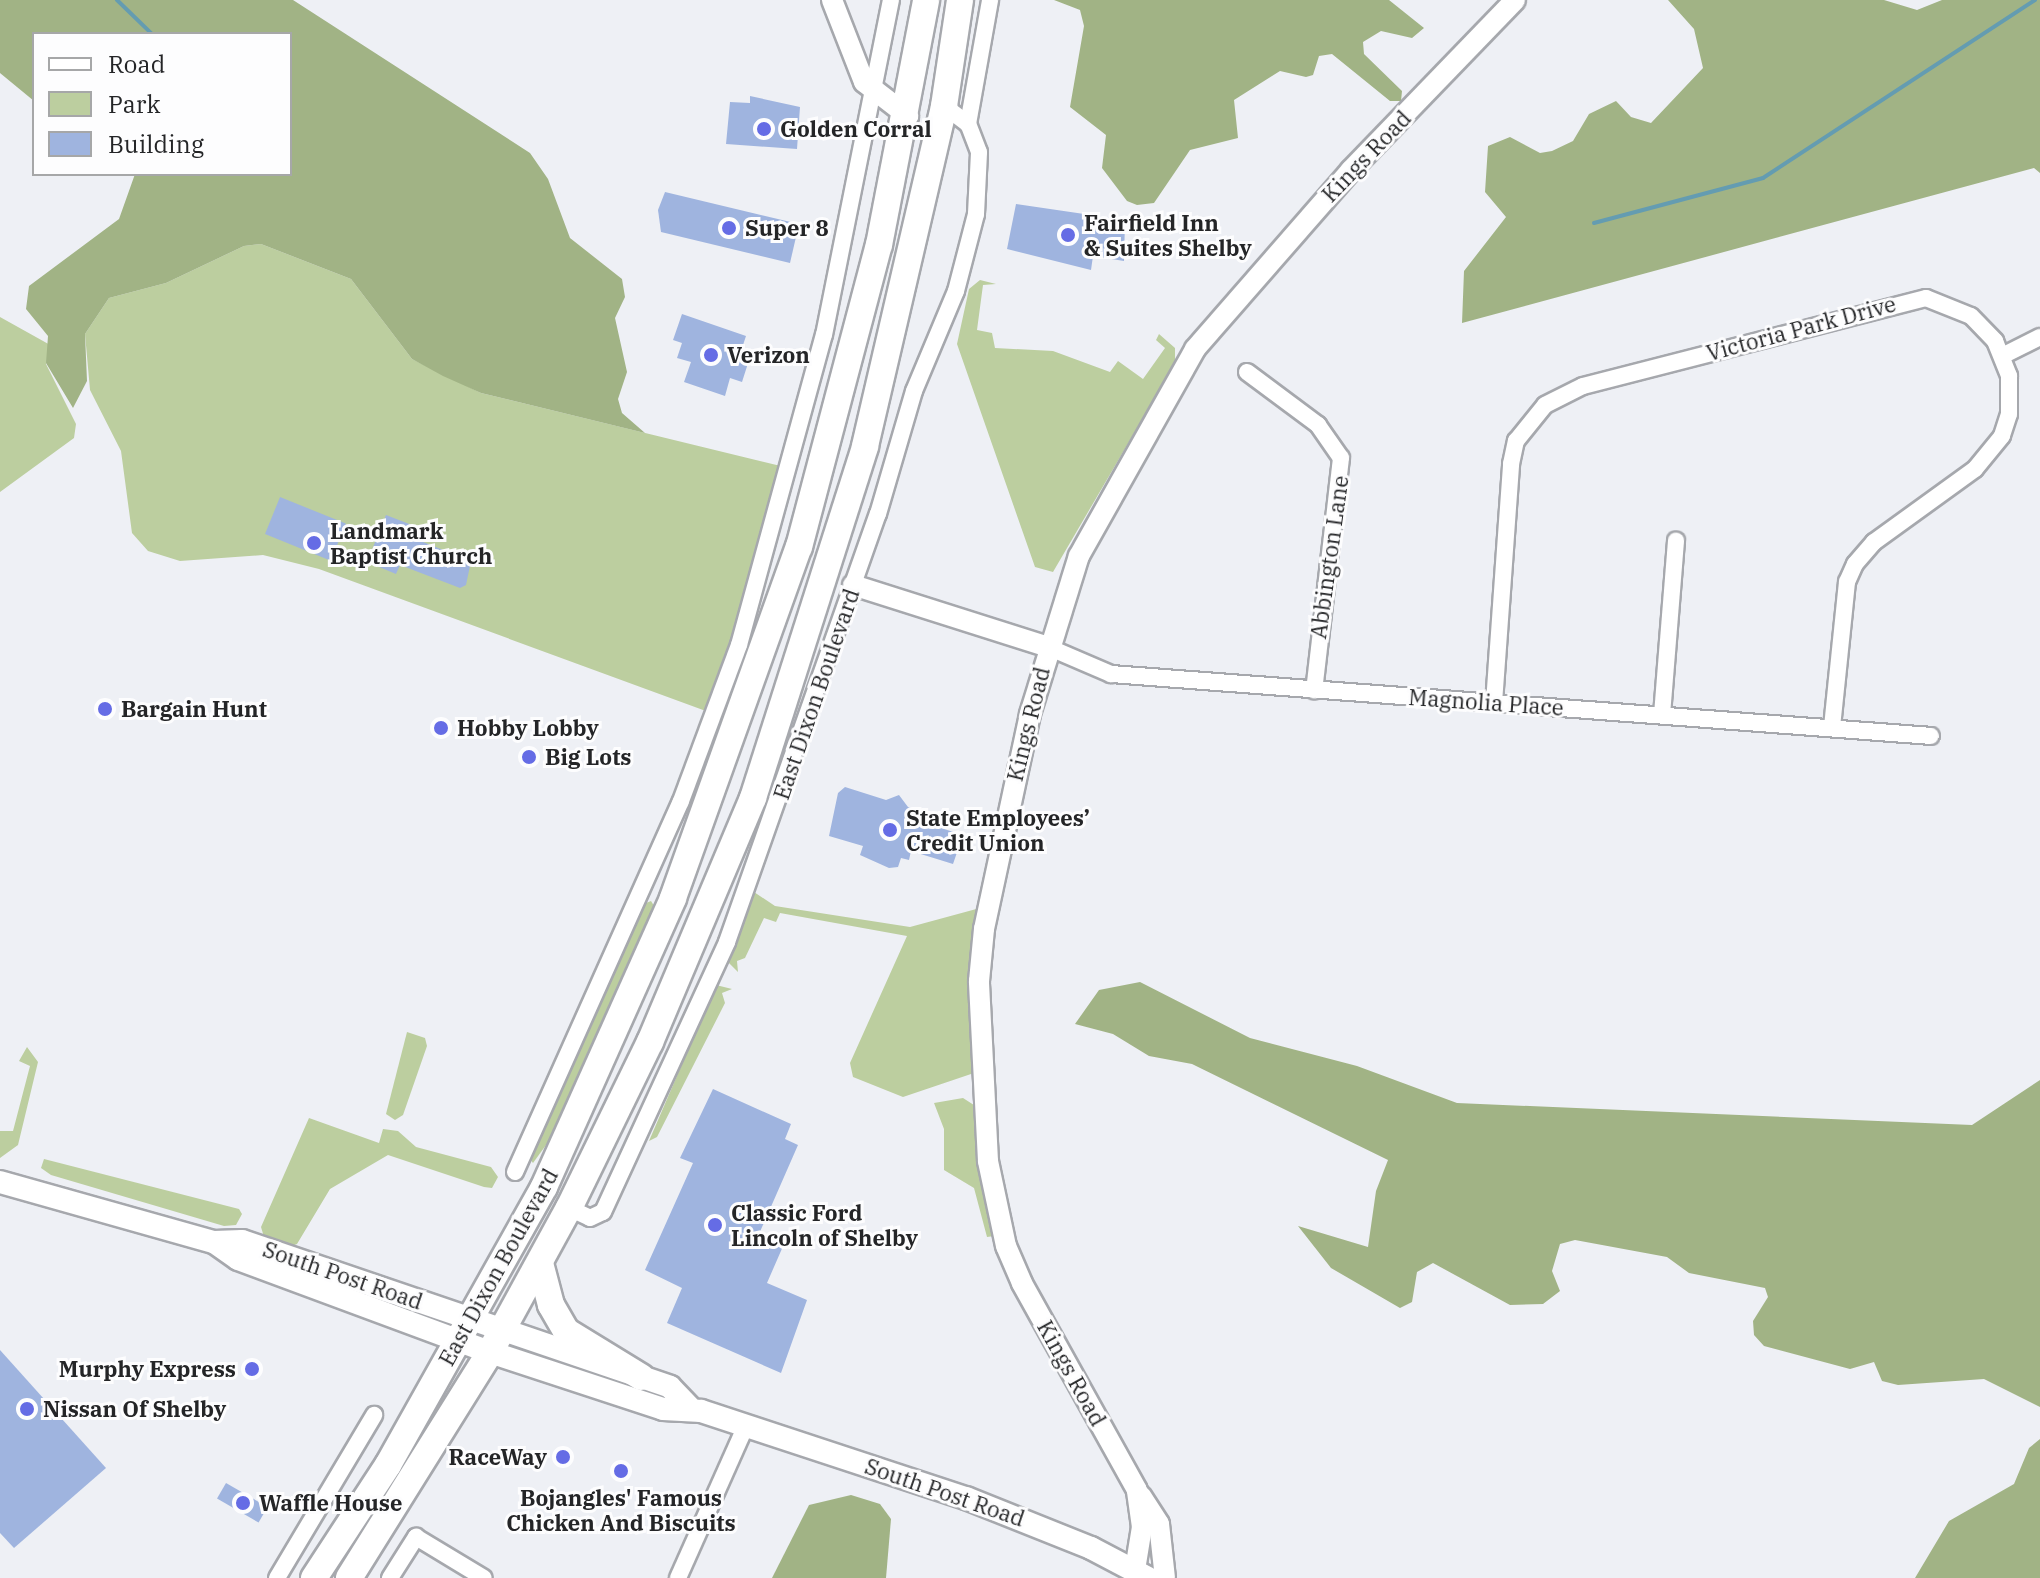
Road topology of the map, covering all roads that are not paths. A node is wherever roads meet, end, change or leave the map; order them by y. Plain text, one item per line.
1 (832, 0) edge
2 (891, 0) edge
3 (926, 0) edge
4 (940, 0) edge
5 (960, 0) edge
6 (990, 0) edge
7 (1515, 0) edge
8 (875, 95) junction
9 (944, 106) junction
10 (908, 116) junction
11 (968, 124) junction
12 (897, 311) junction
13 (2040, 337) edge
14 (2004, 355) junction
15 (1247, 372) dead end
16 (1676, 541) dead end
17 (853, 585) junction
18 (1048, 647) junction
19 (1314, 690) junction
20 (1494, 703) junction
21 (1662, 715) junction
22 (1832, 727) junction
23 (1931, 736) dead end
24 (644, 886) junction
25 (673, 898) junction
26 (681, 971) junction
27 (708, 983) junction
28 (515, 1172) dead end
29 (0, 1182) edge
30 (569, 1208) junction
31 (540, 1263) junction
32 (465, 1330) junction
33 (497, 1341) junction
34 (641, 1377) junction
35 (690, 1408) junction
36 (374, 1415) dead end
37 (746, 1425) junction
38 (1137, 1490) junction
39 (296, 1550) junction
40 (318, 1572) edge
41 (1142, 1574) edge
42 (277, 1578) edge
43 (349, 1578) edge
44 (390, 1578) edge
45 (484, 1578) edge
46 (678, 1578) edge
47 (1165, 1578) edge

1 - 8 street
2 - 8 street, East Dixon Boulevard
3 - 10 highway, East Dixon Boulevard
4 - 9 highway
5 - 9 highway, East Dixon Boulevard
6 - 11 street, East Dixon Boulevard
7 - 18 street, Kings Road
8 - 10 street
8 - 24 street, East Dixon Boulevard
9 - 11 street
9 - 12 highway, East Dixon Boulevard
10 - 12 highway
10 - 25 highway, East Dixon Boulevard
11 - 17 street, East Dixon Boulevard
12 - 26 highway, East Dixon Boulevard
13 - 14 street
14 - 20 street, Victoria Park Drive
14 - 22 street
15 - 19 street, Abbington Lane
16 - 21 street
17 - 18 street
17 - 27 street, East Dixon Boulevard
18 - 19 street, Magnolia Place
18 - 38 street, Kings Road
19 - 20 street, Magnolia Place
20 - 21 street, Magnolia Place
21 - 22 street, Magnolia Place
22 - 23 street, Magnolia Place
24 - 25 street
24 - 28 street, East Dixon Boulevard
25 - 32 highway, East Dixon Boulevard
26 - 27 street
26 - 30 highway, East Dixon Boulevard
27 - 30 street, East Dixon Boulevard
29 - 32 main road, South Post Road
30 - 31 highway, East Dixon Boulevard
31 - 33 highway, East Dixon Boulevard
31 - 34 highway
32 - 33 main road, South Post Road
32 - 40 highway, East Dixon Boulevard
33 - 34 main road, South Post Road
33 - 35 main road, South Post Road
33 - 43 highway, East Dixon Boulevard
34 - 35 main road, South Post Road
35 - 37 main road, South Post Road
36 - 39 street
37 - 41 main road, South Post Road
37 - 46 street
38 - 41 street, Kings Road
38 - 47 street
39 - 40 street
39 - 42 street
44 - 45 street

